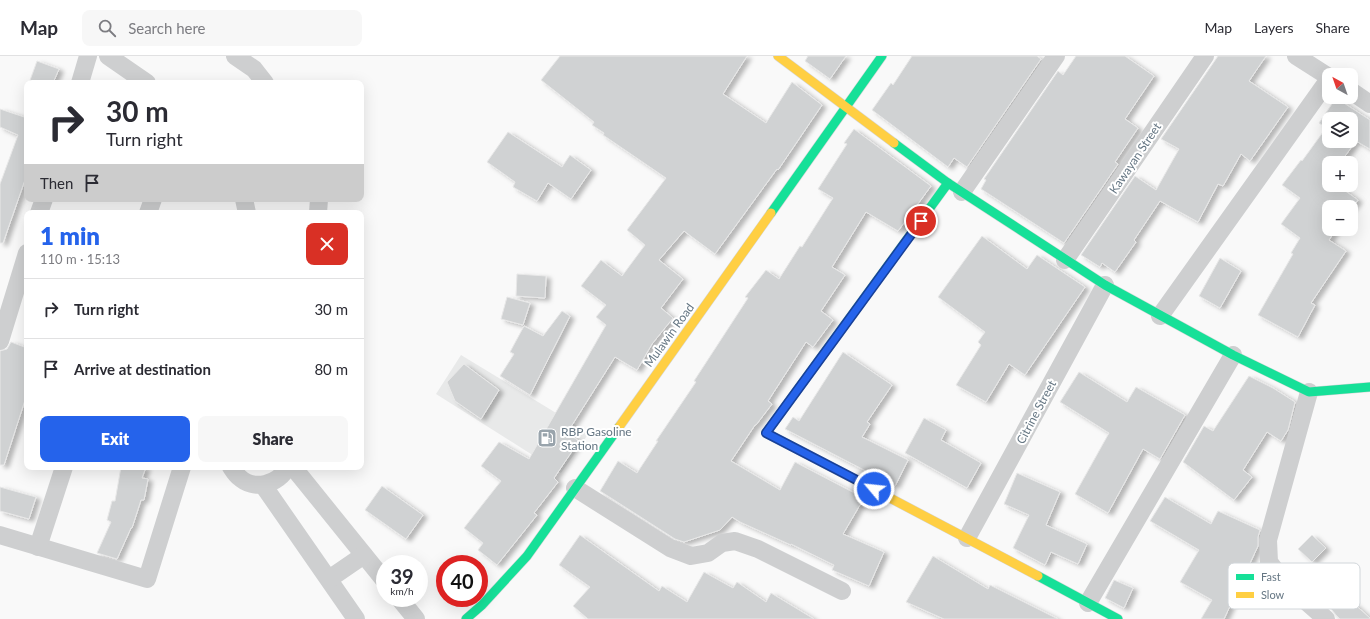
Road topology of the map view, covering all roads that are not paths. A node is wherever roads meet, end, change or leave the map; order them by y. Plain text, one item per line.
1 (88, 56) edge
2 (108, 56) edge
3 (235, 56) edge
4 (778, 56) edge
5 (882, 56) edge
6 (1056, 56) edge
7 (1205, 56) edge
8 (1296, 56) edge
9 (1322, 73) edge
10 (81, 80) edge
11 (143, 80) edge
12 (263, 80) edge
13 (1322, 88) edge
14 (1358, 96) edge
15 (1370, 104) edge
16 (847, 107) junction
17 (955, 188) junction
18 (1065, 260) junction
19 (24, 263) edge
20 (1105, 285) junction
21 (1160, 316) junction
22 (0, 341) edge
23 (1233, 355) junction
24 (1370, 387) edge
25 (1309, 392) junction
26 (63, 470) edge
27 (181, 470) edge
28 (233, 470) edge
29 (285, 470) edge
30 (294, 470) edge
31 (263, 485) junction
32 (575, 488) junction
33 (0, 535) edge
34 (968, 538) junction
35 (38, 547) junction
36 (364, 554) junction
37 (1270, 563) edge
38 (376, 569) edge
39 (329, 579) junction
40 (842, 591) dead end
41 (1088, 603) junction
42 (406, 607) edge
43 (1315, 609) edge
44 (356, 619) edge
45 (416, 619) edge
46 (466, 619) edge
47 (1118, 619) edge
48 (1326, 619) edge

1 - 10 street
2 - 11 street
3 - 12 street
4 - 16 street
5 - 16 street, Mulawin Road
6 - 17 street
7 - 18 street, Kawayan Street
8 - 9 street
13 - 21 street
14 - 15 street
16 - 17 street
16 - 32 street, Mulawin Road
17 - 18 street
17 - 34 street
18 - 20 street
19 - 22 street
20 - 21 street
20 - 34 street, Citrine Street
21 - 23 street
23 - 25 street
23 - 41 street
24 - 25 street
25 - 37 street
26 - 35 street
27 - 35 street
28 - 31 street
29 - 31 street
30 - 36 street
31 - 39 street
32 - 40 street
32 - 46 street, Mulawin Road
33 - 35 street
34 - 41 street
36 - 38 street
36 - 39 street
39 - 44 street
41 - 47 street
42 - 45 street
43 - 48 street

